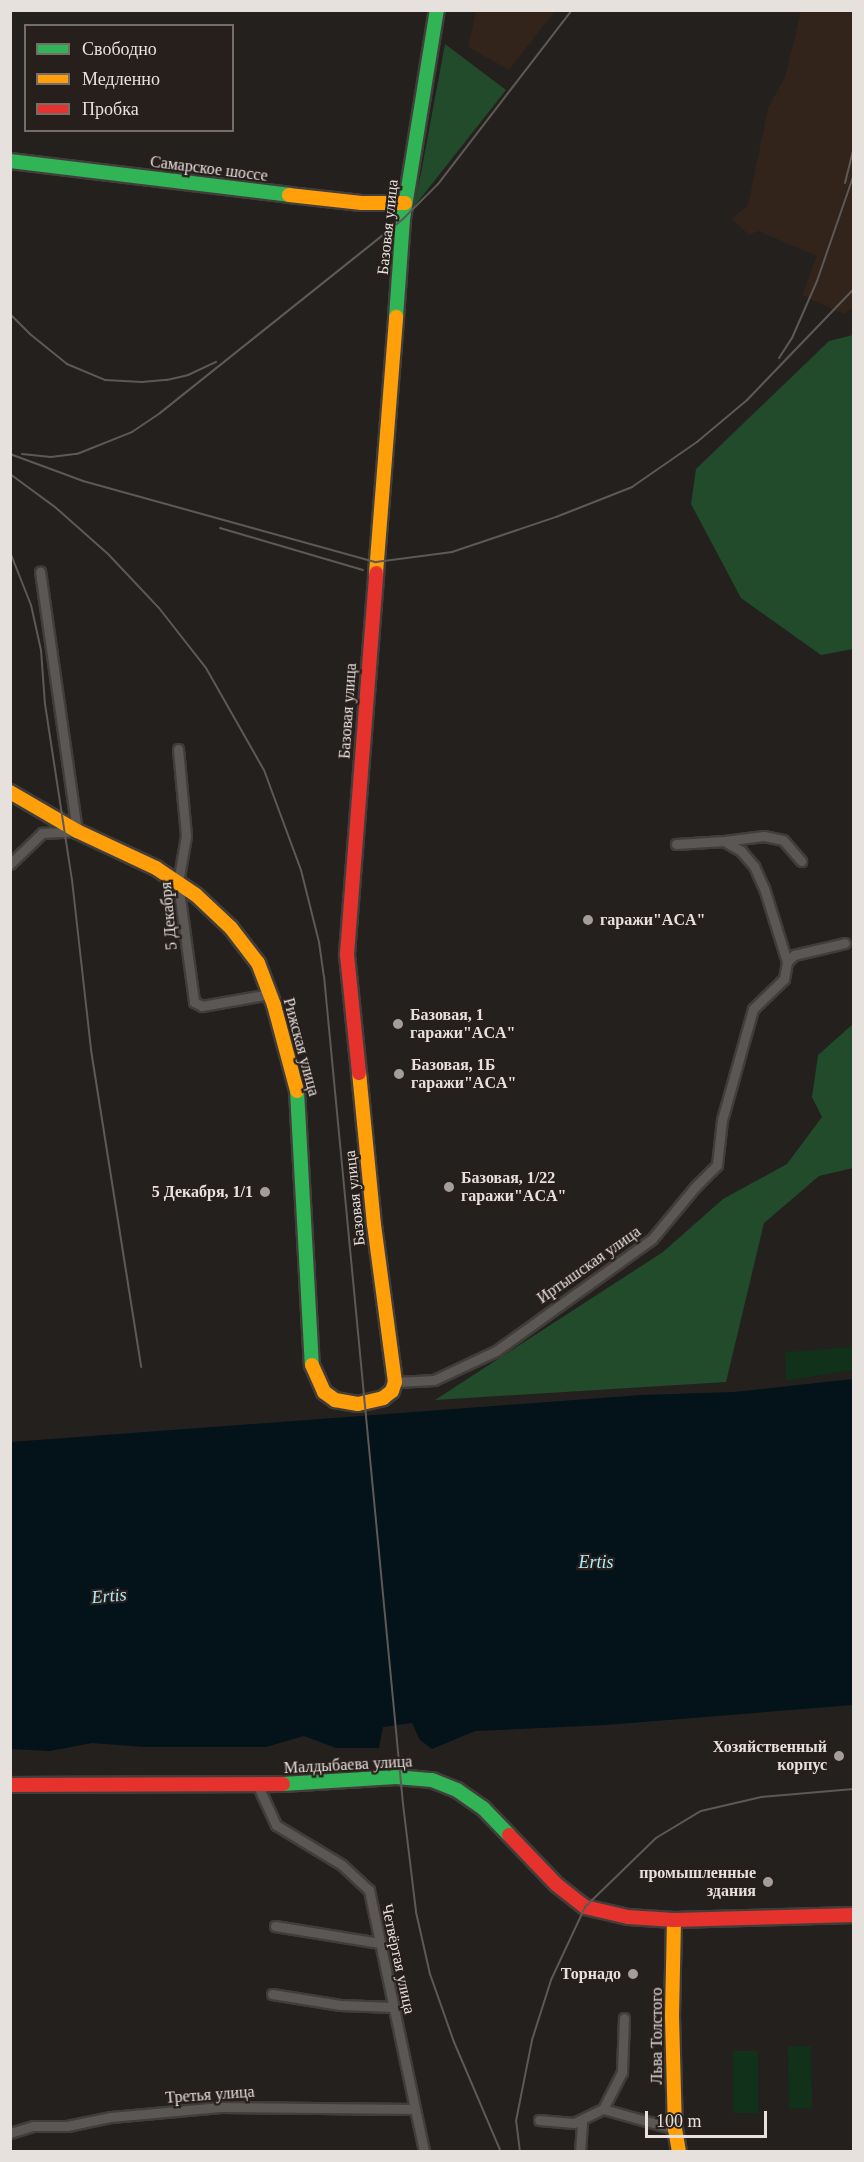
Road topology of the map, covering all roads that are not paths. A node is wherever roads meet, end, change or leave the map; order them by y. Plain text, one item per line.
1 (437, 10) edge
2 (10, 161) edge
3 (405, 203) junction
4 (40, 572) dead end
5 (178, 749) dead end
6 (10, 792) edge
7 (77, 831) junction
8 (724, 841) junction
9 (676, 844) dead end
10 (801, 861) dead end
11 (10, 864) edge
12 (178, 883) junction
13 (845, 943) dead end
14 (787, 962) junction
15 (270, 994) junction
16 (395, 1382) junction
17 (10, 1785) edge
18 (258, 1786) junction
19 (854, 1915) edge
20 (674, 1920) junction
21 (274, 1926) dead end
22 (380, 1943) junction
23 (272, 1994) dead end
24 (393, 2007) junction
25 (624, 2018) dead end
26 (414, 2109) junction
27 (603, 2109) junction
28 (539, 2120) dead end
29 (582, 2121) junction
30 (675, 2129) junction
31 (10, 2133) edge
32 (424, 2151) edge
33 (580, 2151) edge
34 (679, 2151) edge

1 - 3 street, Базовая улица
2 - 3 street, Самарское шоссе
3 - 16 street, Базовая улица
4 - 7 street
5 - 12 street, 5 Декабря
6 - 7 street, Рижская улица
7 - 11 street
7 - 12 street, Рижская улица
8 - 9 street
8 - 10 street
8 - 14 street
12 - 15 street, Рижская улица
12 - 15 street, 5 Декабря
13 - 14 street
14 - 16 street, Иртышская улица
15 - 16 street, Рижская улица
17 - 18 street, Малдыбаева улица
18 - 20 street, Малдыбаева улица
18 - 22 street, Четвёртая улица
19 - 20 street, Малдыбаева улица
20 - 30 street, Льва Толстого
21 - 22 street
22 - 24 street, Четвёртая улица
23 - 24 street
24 - 26 street, Четвёртая улица
25 - 27 street
26 - 31 street, Третья улица
26 - 32 street, Четвёртая улица
27 - 29 street
27 - 30 street
28 - 29 street
29 - 33 street
30 - 34 street, Льва Толстого

